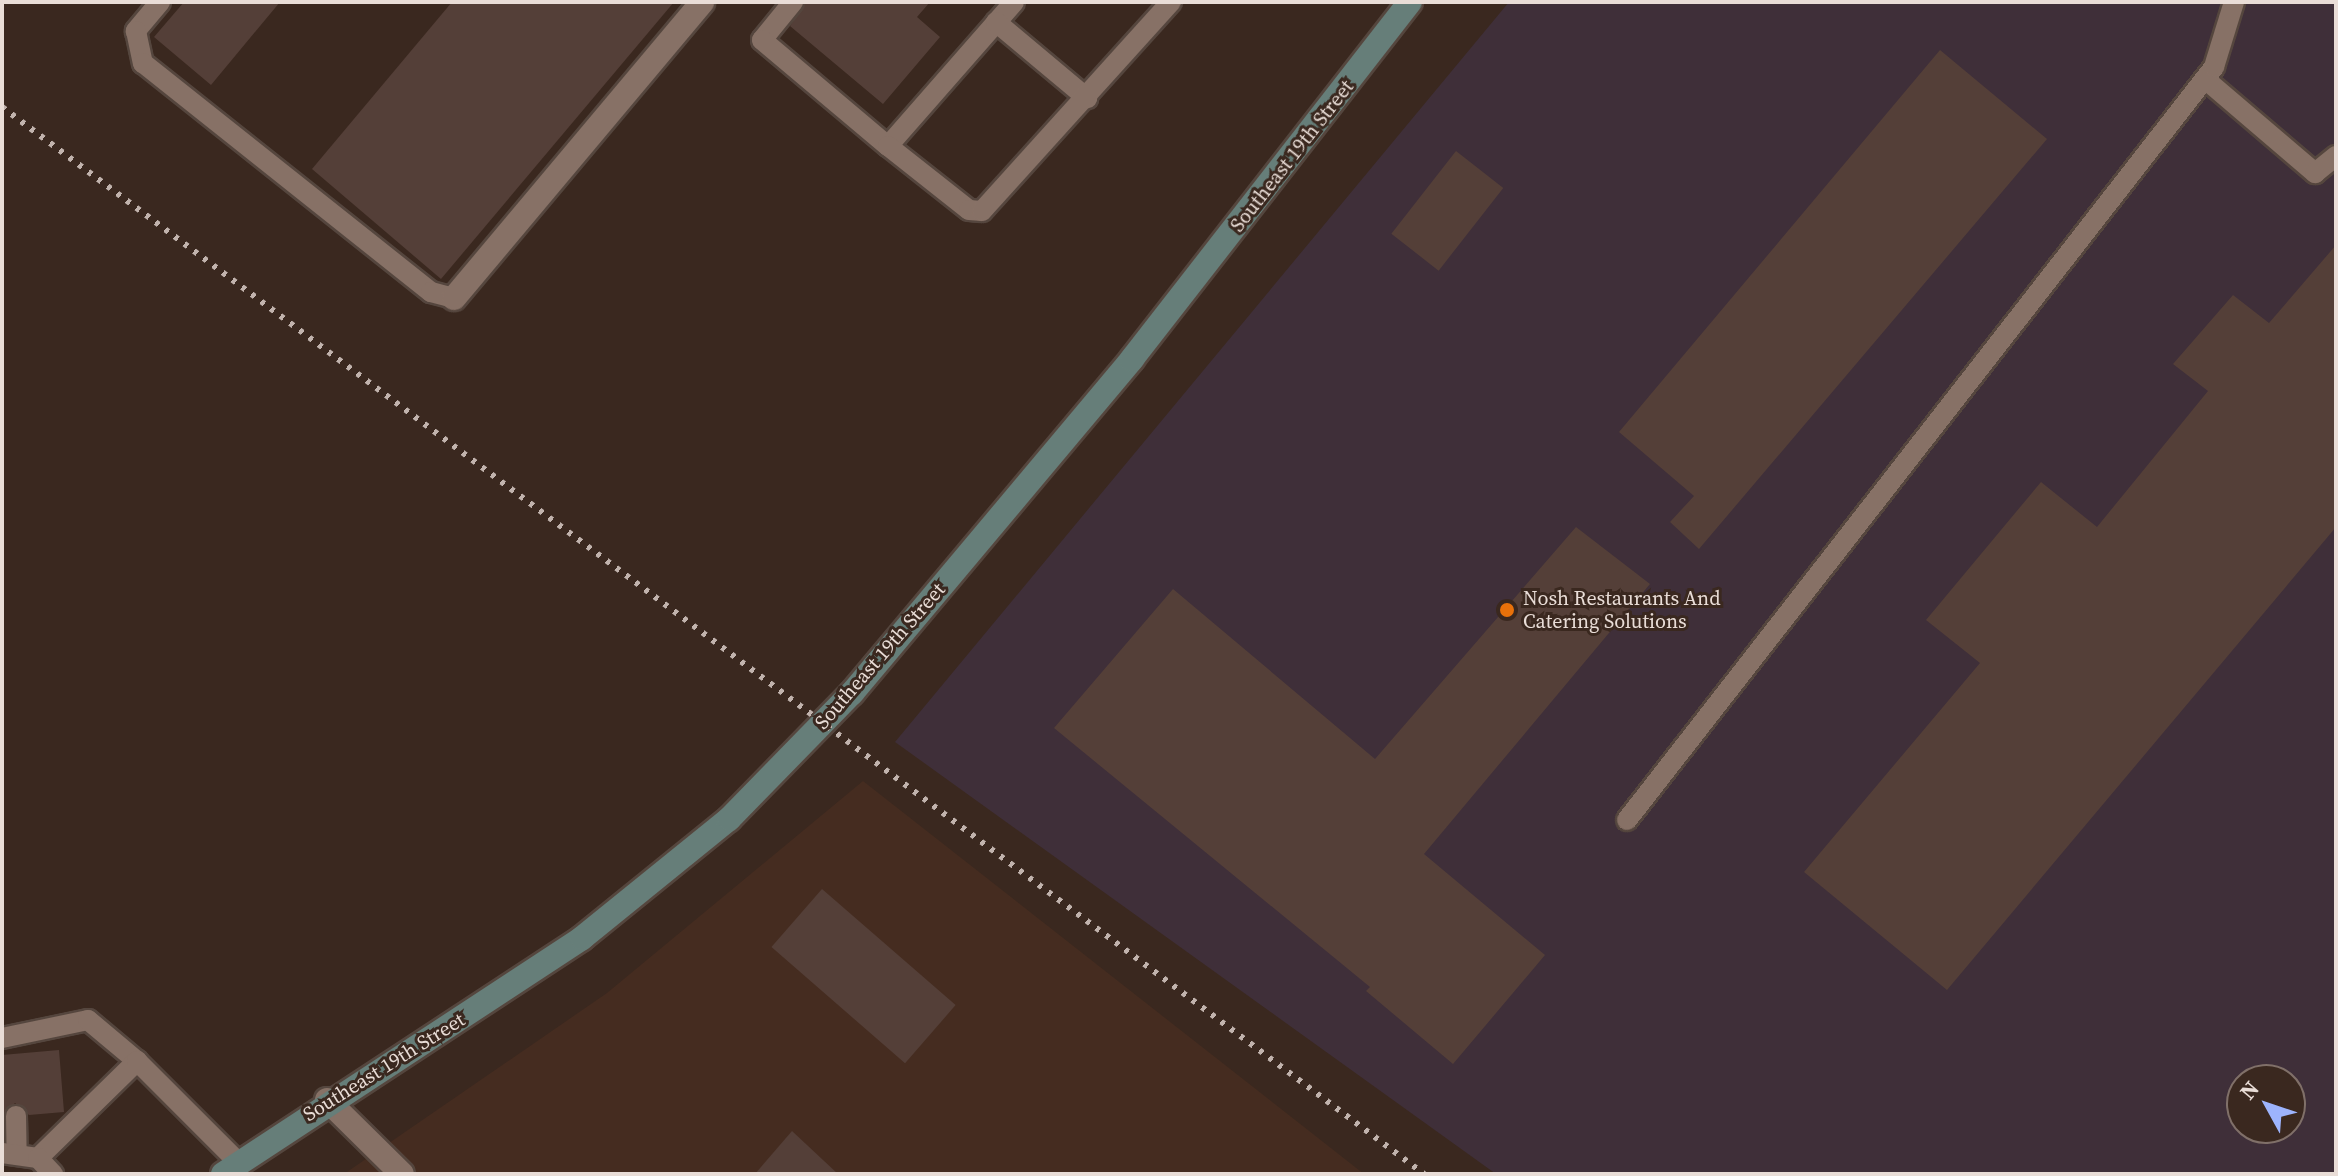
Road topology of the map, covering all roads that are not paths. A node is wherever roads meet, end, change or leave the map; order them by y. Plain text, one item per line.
1 (160, 2) edge
2 (702, 2) edge
3 (793, 2) edge
4 (1014, 2) edge
5 (1171, 2) edge
6 (1410, 2) edge
7 (2234, 2) edge
8 (996, 22) junction
9 (2205, 79) junction
10 (1087, 98) junction
11 (888, 146) junction
12 (2336, 156) edge
13 (454, 298) joint
14 (1627, 820) dead end
15 (7, 1043) edge
16 (137, 1061) junction
17 (327, 1100) junction
18 (16, 1116) dead end
19 (10, 1154) edge
20 (38, 1158) junction
21 (230, 1168) edge
22 (53, 1174) edge
23 (402, 1174) edge

1 - 13 lane
2 - 13 street
3 - 11 lane
4 - 8 lane
5 - 10 lane
6 - 17 main road, Southeast 19th Street
7 - 9 lane
8 - 10 lane
8 - 11 lane
9 - 12 lane
9 - 14 lane
10 - 11 lane
15 - 16 lane
16 - 20 lane
16 - 21 lane
17 - 21 main road, Southeast 19th Street
17 - 23 street
18 - 19 lane
19 - 20 lane
20 - 22 lane

